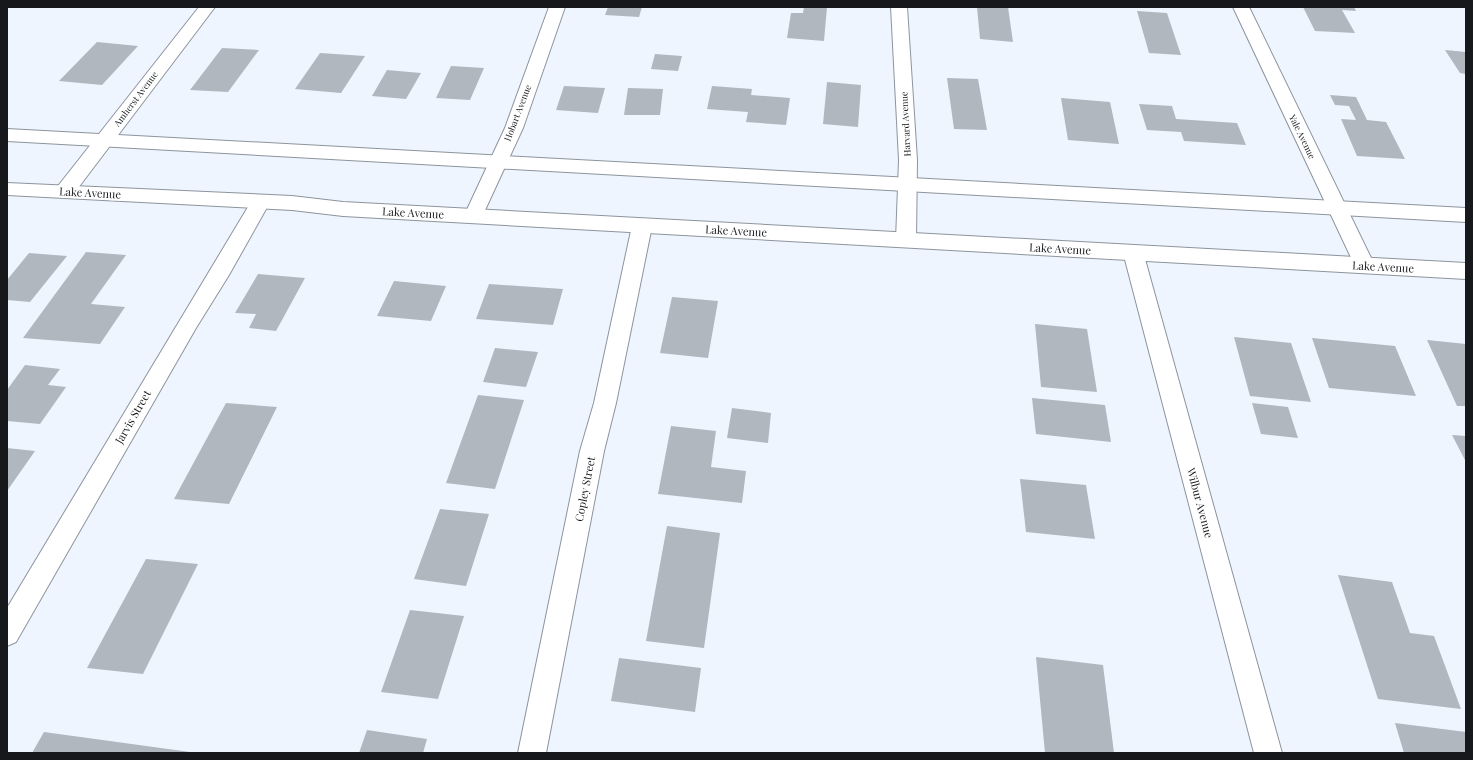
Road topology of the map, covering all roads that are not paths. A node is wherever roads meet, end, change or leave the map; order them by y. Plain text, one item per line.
1 (207, 7) edge
2 (557, 7) edge
3 (899, 7) edge
4 (1241, 7) edge
5 (7, 135) edge
6 (104, 141) junction
7 (499, 163) junction
8 (906, 184) junction
9 (7, 189) edge
10 (65, 191) junction
11 (261, 202) junction
12 (1337, 208) junction
13 (1466, 215) edge
14 (473, 216) junction
15 (642, 226) junction
16 (906, 240) junction
17 (1133, 252) junction
18 (1366, 266) junction
19 (1466, 271) edge
20 (7, 633) edge
21 (532, 753) edge
22 (1268, 753) edge

1 - 6 main road, Amherst Avenue
2 - 7 main road, Hobart Avenue
3 - 8 main road, Harvard Avenue
4 - 12 main road, Yale Avenue
5 - 6 main road
6 - 7 main road
6 - 10 main road, Amherst Avenue
7 - 8 main road
7 - 14 main road, Hobart Avenue
8 - 12 main road
8 - 16 main road, Harvard Avenue
9 - 10 main road, Lake Avenue
10 - 11 main road, Lake Avenue
11 - 14 main road, Lake Avenue
11 - 20 main road, Jarvis Street
12 - 13 main road
12 - 18 main road, Yale Avenue
14 - 15 main road, Lake Avenue
15 - 16 main road, Lake Avenue
15 - 21 main road, Copley Street
16 - 17 main road, Lake Avenue
17 - 18 main road, Lake Avenue
17 - 22 main road, Wilbur Avenue
18 - 19 main road, Lake Avenue

